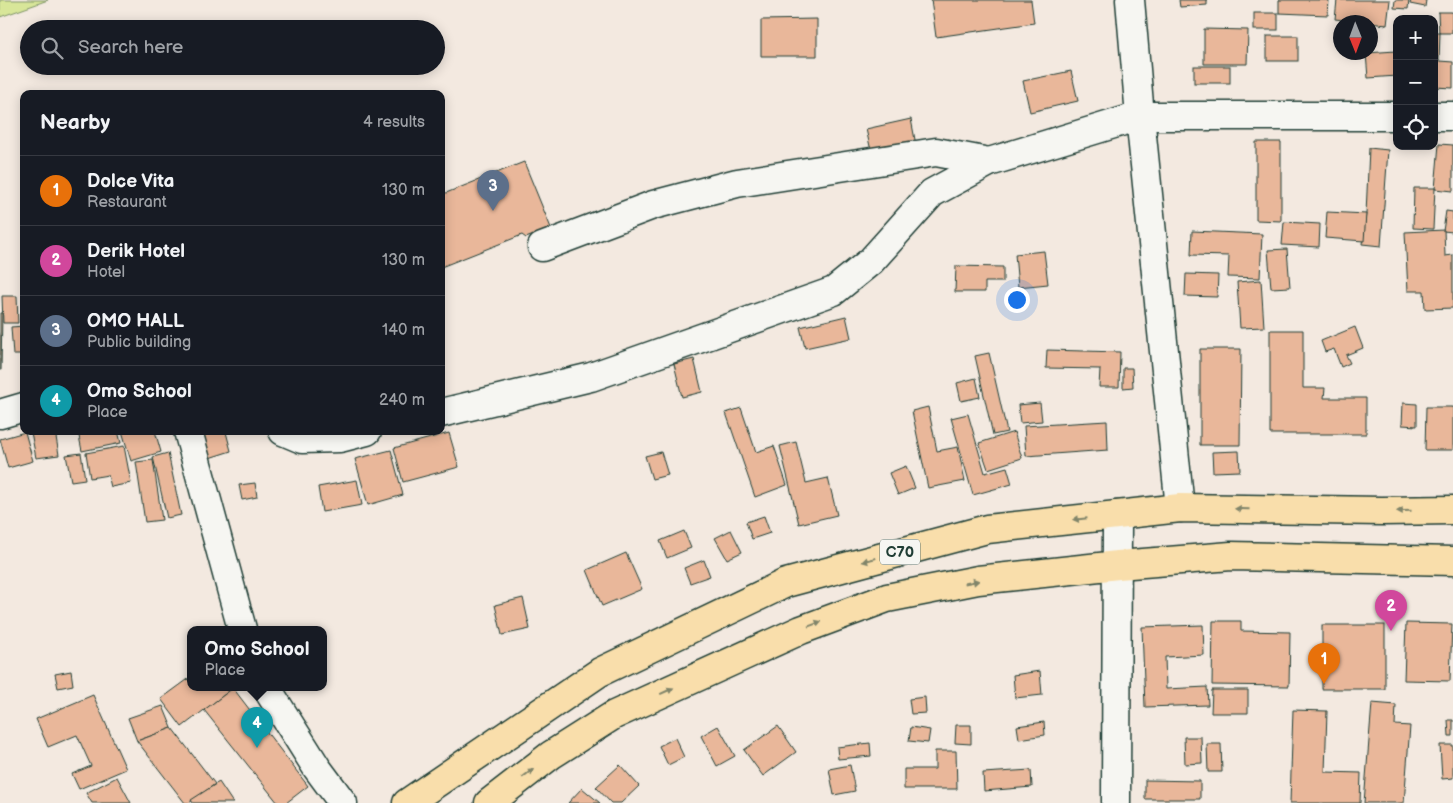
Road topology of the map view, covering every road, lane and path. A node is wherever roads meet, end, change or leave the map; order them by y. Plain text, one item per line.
1 (1130, 0) edge
2 (1140, 116) junction
3 (1393, 116) edge
4 (1438, 116) edge
5 (1453, 116) edge
6 (989, 162) junction
7 (542, 247) dead end
8 (20, 408) edge
9 (445, 412) edge
10 (0, 414) edge
11 (189, 435) edge
12 (292, 435) edge
13 (352, 435) edge
14 (1180, 508) junction
15 (1453, 510) edge
16 (1117, 515) junction
17 (1453, 560) edge
18 (1118, 565) junction
19 (241, 626) edge
20 (269, 691) edge
21 (343, 803) edge
22 (407, 803) edge
23 (489, 803) edge
24 (1116, 803) edge

1 - 2 street
2 - 3 street
2 - 6 street
2 - 14 street
4 - 5 street
6 - 7 street
6 - 9 street
8 - 10 street
11 - 19 street
12 - 13 street
15 -> 14 highway, C70
14 - 16 highway, C70
16 - 18 street
16 -> 22 highway, C70
17 - 18 highway
23 -> 18 highway
18 - 24 street
20 - 21 street

